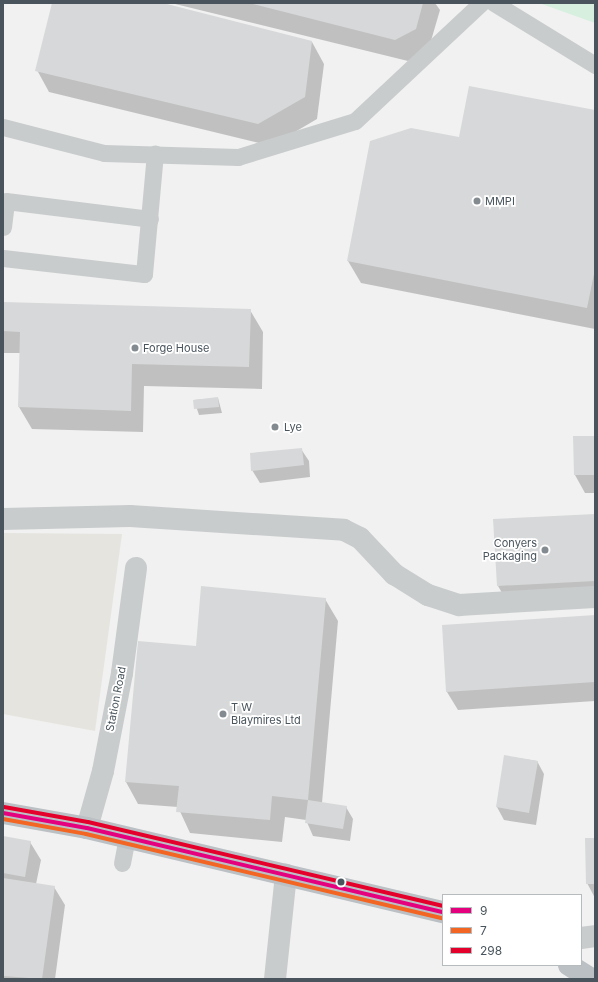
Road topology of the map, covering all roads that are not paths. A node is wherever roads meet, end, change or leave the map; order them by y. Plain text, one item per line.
1 (481, 3) edge
2 (494, 3) edge
3 (595, 65) edge
4 (3, 127) edge
5 (155, 154) junction
6 (150, 219) junction
7 (3, 227) edge
8 (3, 258) edge
9 (3, 519) edge
10 (136, 568) dead end
11 (595, 597) edge
12 (3, 813) edge
13 (87, 828) junction
14 (128, 838) junction
15 (122, 863) dead end
16 (286, 875) junction
17 (442, 912) edge
18 (595, 936) edge
19 (582, 938) edge
20 (571, 966) edge
21 (275, 979) edge
22 (591, 979) edge

1 - 5 lane
2 - 3 lane
4 - 5 lane
5 - 6 lane
6 - 7 lane
6 - 8 lane
9 - 11 street
10 - 13 street, Station Road
12 - 13 highway
13 - 14 highway
14 - 15 lane
14 - 16 highway
16 - 17 highway
16 - 21 street
18 - 19 street
20 - 22 highway

